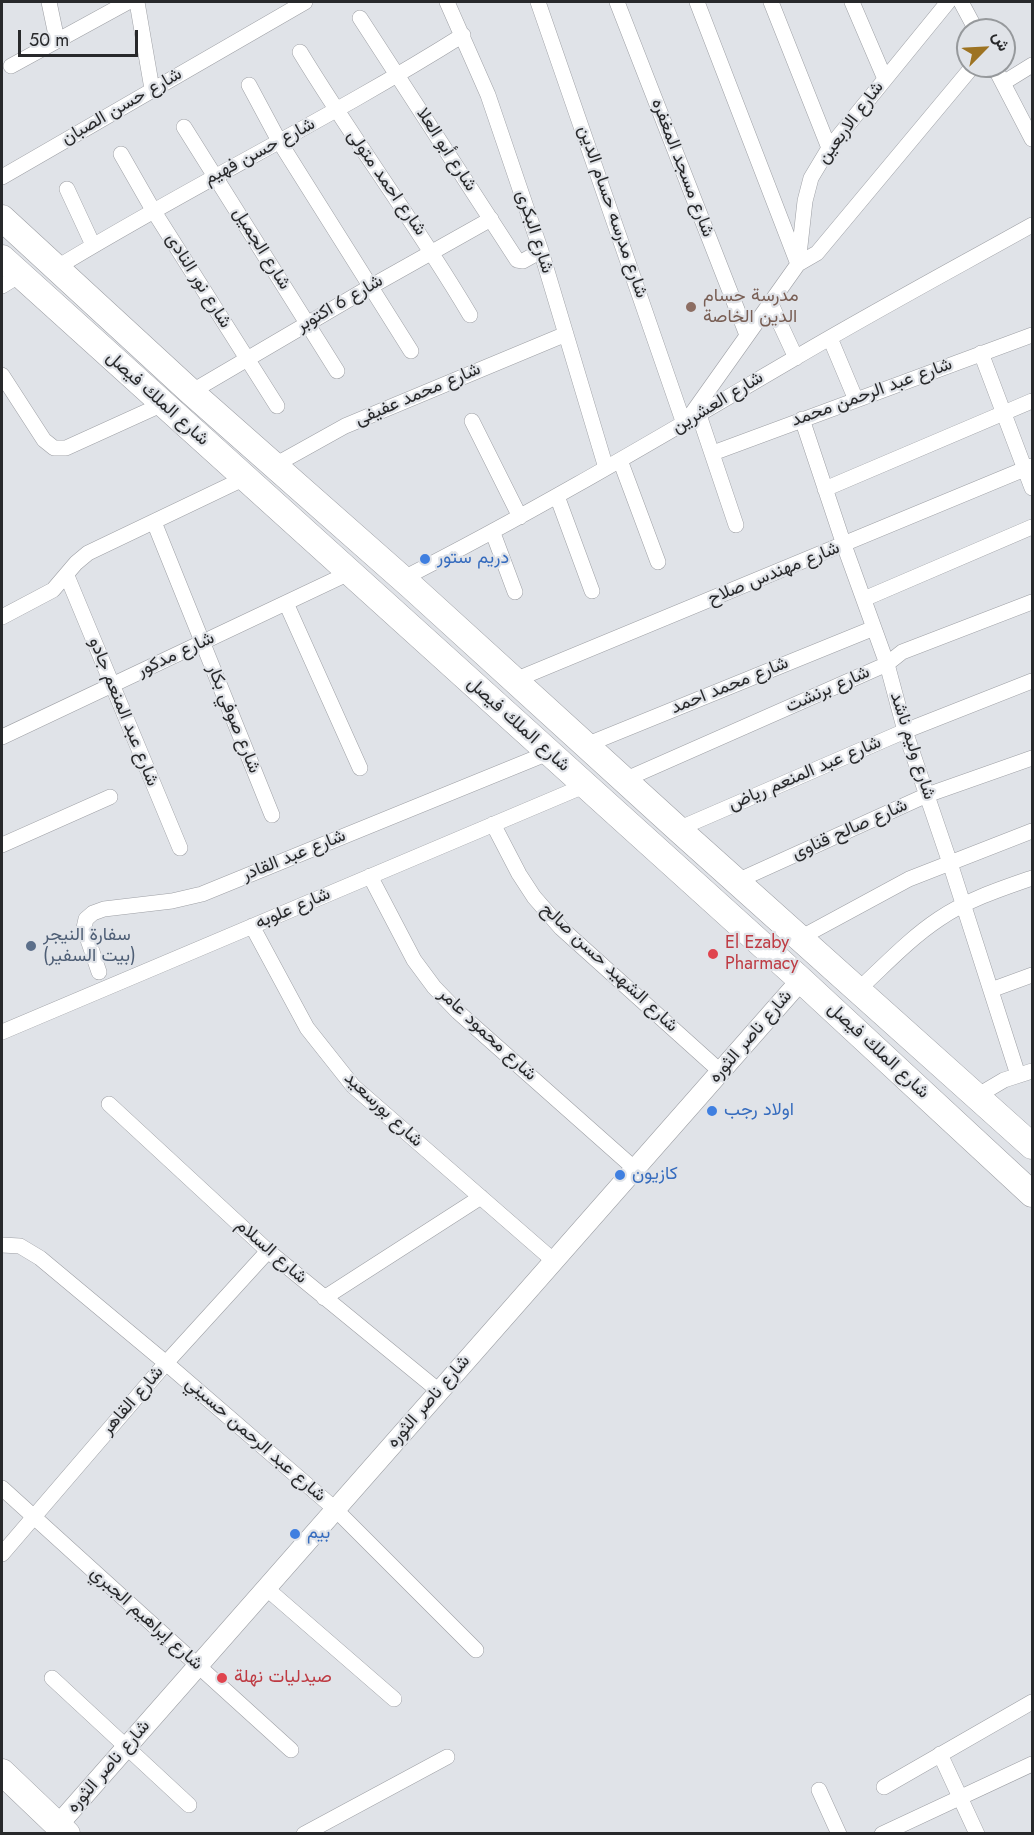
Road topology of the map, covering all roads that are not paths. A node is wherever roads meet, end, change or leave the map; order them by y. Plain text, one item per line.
1 (49, 2) edge
2 (128, 2) edge
3 (137, 2) edge
4 (305, 2) edge
5 (447, 2) edge
6 (538, 2) edge
7 (616, 2) edge
8 (697, 2) edge
9 (771, 2) edge
10 (852, 2) edge
11 (948, 2) edge
12 (961, 2) edge
13 (360, 18) dead end
14 (970, 18) edge
15 (463, 34) junction
16 (57, 40) junction
17 (300, 52) dead end
18 (1032, 65) edge
19 (11, 66) dead end
20 (398, 76) junction
21 (963, 78) edge
22 (1000, 78) edge
23 (885, 79) junction
24 (1003, 83) junction
25 (249, 85) dead end
26 (152, 89) junction
27 (336, 111) junction
28 (184, 127) dead end
29 (1032, 139) edge
30 (279, 141) junction
31 (829, 148) junction
32 (121, 154) dead end
33 (215, 176) junction
34 (2, 177) edge
35 (67, 189) dead end
36 (153, 210) junction
37 (2, 219) edge
38 (491, 219) junction
39 (1032, 225) edge
40 (93, 245) junction
41 (541, 251) junction
42 (433, 252) junction
43 (798, 264) junction
44 (56, 268) junction
45 (8, 273) edge
46 (370, 287) junction
47 (770, 302) junction
48 (470, 315) dead end
49 (308, 323) junction
50 (566, 334) junction
51 (1032, 334) edge
52 (747, 335) junction
53 (830, 338) junction
54 (411, 351) dead end
55 (981, 353) junction
56 (796, 358) junction
57 (247, 359) junction
58 (337, 371) dead end
59 (2, 375) edge
60 (191, 392) junction
61 (856, 400) junction
62 (1032, 401) edge
63 (163, 404) junction
64 (278, 406) dead end
65 (1004, 412) junction
66 (699, 415) junction
67 (802, 419) junction
68 (472, 422) dead end
69 (684, 424) junction
70 (712, 453) junction
71 (620, 460) junction
72 (275, 465) junction
73 (1029, 467) edge
74 (606, 468) junction
75 (245, 478) junction
76 (1032, 488) edge
77 (825, 489) junction
78 (557, 496) junction
79 (520, 517) junction
80 (154, 522) junction
81 (736, 525) dead end
82 (1032, 527) edge
83 (493, 533) junction
84 (844, 545) junction
85 (658, 562) dead end
86 (350, 573) junction
87 (67, 576) junction
88 (402, 579) junction
89 (592, 591) dead end
90 (515, 592) dead end
91 (864, 599) junction
92 (1032, 602) edge
93 (286, 603) junction
94 (2, 616) edge
95 (873, 628) junction
96 (202, 643) junction
97 (887, 664) junction
98 (515, 680) junction
99 (1032, 681) edge
100 (112, 685) junction
101 (905, 731) junction
102 (2, 737) edge
103 (586, 745) junction
104 (548, 753) junction
105 (1032, 758) edge
106 (360, 768) dead end
107 (624, 780) junction
108 (584, 786) junction
109 (927, 795) junction
110 (110, 798) dead end
111 (272, 815) dead end
112 (493, 824) junction
113 (678, 829) junction
114 (1032, 831) edge
115 (2, 845) edge
116 (180, 848) dead end
117 (950, 862) junction
118 (370, 876) junction
119 (1032, 878) edge
120 (737, 881) junction
121 (963, 905) junction
122 (252, 926) junction
123 (800, 938) junction
124 (99, 972) dead end
125 (1032, 975) edge
126 (801, 980) junction
127 (858, 990) junction
128 (991, 990) junction
129 (2, 1032) edge
130 (721, 1072) junction
131 (1025, 1073) edge
132 (977, 1096) junction
133 (109, 1104) dead end
134 (1029, 1139) edge
135 (635, 1169) junction
136 (1030, 1190) edge
137 (480, 1197) junction
138 (2, 1245) edge
139 (268, 1251) junction
140 (554, 1261) junction
141 (324, 1298) junction
142 (166, 1363) junction
143 (439, 1391) junction
144 (2, 1488) edge
145 (335, 1509) junction
146 (33, 1516) junction
147 (2, 1554) edge
148 (266, 1588) junction
149 (476, 1650) dead end
150 (198, 1666) junction
151 (52, 1678) dead end
152 (394, 1699) dead end
153 (1032, 1702) edge
154 (126, 1747) junction
155 (291, 1750) dead end
156 (940, 1754) junction
157 (447, 1757) dead end
158 (1032, 1764) edge
159 (2, 1772) edge
160 (884, 1787) dead end
161 (819, 1790) dead end
162 (960, 1798) junction
163 (189, 1805) dead end
164 (63, 1829) edge
165 (304, 1833) edge
166 (839, 1833) edge
167 (882, 1833) edge
168 (977, 1833) edge

1 - 16 street
2 - 16 street
3 - 26 street
4 - 26 street, شارع حسن الصبان
5 - 15 street, شارع البكرى
6 - 69 street, شارع مدرسه حسام الدين
7 - 52 street, شارع مسجد المغفره
8 - 43 street
9 - 31 street
10 - 23 street
11 - 23 street, شارع الاربعين
12 - 14 street
13 - 20 street, شارع أبو العلا
15 - 20 street, شارع حسن فهيم
15 - 41 street, شارع البكرى
16 - 19 street
17 - 27 street, شارع احمد متولى
18 - 24 street
20 - 27 street, شارع حسن فهيم
20 - 38 street, شارع أبو العلا
21 - 43 street
22 - 24 street
23 - 31 street, شارع الاربعين
24 - 29 street
25 - 30 street
26 - 34 street, شارع حسن الصبان
27 - 30 street, شارع حسن فهيم
27 - 42 street, شارع احمد متولى
28 - 33 street, شارع الجميل
30 - 33 street, شارع حسن فهيم
30 - 46 street
31 - 43 street, شارع الاربعين
32 - 36 street, شارع نور النادى
33 - 36 street, شارع حسن فهيم
33 - 49 street, شارع الجميل
35 - 40 street
36 - 40 street, شارع حسن فهيم
36 - 57 street, شارع نور النادى
37 - 44 main road, شارع الملك فيصل
38 - 41 street, شارع أبو العلا
38 - 42 street, شارع 6 اكتوبر
39 - 53 street, شارع العشرين
40 - 44 street, شارع حسن فهيم
41 - 50 street, شارع البكرى
42 - 46 street, شارع 6 اكتوبر
42 - 48 street, شارع احمد متولى
43 - 47 street
44 - 60 main road, شارع الملك فيصل
45 - 63 main road, شارع الملك فيصل
46 - 49 street, شارع 6 اكتوبر
46 - 54 street
47 - 52 street
47 - 56 street
49 - 57 street, شارع 6 اكتوبر
49 - 58 street, شارع الجميل
50 - 72 street, شارع محمد عفيفى
50 - 74 street, شارع البكرى
51 - 55 street, شارع عبد الرحمن محمد
52 - 69 street
53 - 56 street, شارع العشرين
53 - 61 street
55 - 61 street, شارع عبد الرحمن محمد
55 - 65 street
56 - 66 street, شارع العشرين
57 - 60 street, شارع 6 اكتوبر
57 - 64 street, شارع نور النادى
59 - 63 street
60 - 72 main road, شارع الملك فيصل
61 - 67 street, شارع عبد الرحمن محمد
62 - 65 street
63 - 75 main road, شارع الملك فيصل
65 - 73 street
65 - 77 street
66 - 69 street, شارع العشرين
66 - 70 street
67 - 70 street, شارع عبد الرحمن محمد
67 - 77 street, شارع وليم ناشد
68 - 79 street
69 - 71 street, شارع العشرين
70 - 81 street
71 - 74 street, شارع العشرين
71 - 85 street
72 - 88 main road, شارع الملك فيصل
73 - 76 street
73 - 84 street, شارع مهندس صلاح
74 - 78 street, شارع العشرين
75 - 80 street
75 - 86 main road, شارع الملك فيصل
77 - 84 street, شارع وليم ناشد
78 - 79 street, شارع العشرين
78 - 89 street
79 - 83 street, شارع العشرين
80 - 87 street
80 - 96 street, شارع صوفي بكار
82 - 91 street
83 - 88 street, شارع العشرين
83 - 90 street
84 - 91 street, شارع وليم ناشد
84 - 98 street, شارع مهندس صلاح
86 - 93 street, شارع مدكور
86 - 104 main road, شارع الملك فيصل
87 - 94 street
87 - 100 street, شارع عبد المنعم جادو
88 - 98 main road, شارع الملك فيصل
91 - 95 street, شارع وليم ناشد
92 - 97 street, شارع برنشت
93 - 96 street, شارع مدكور
93 - 106 street
95 - 97 street, شارع وليم ناشد
95 - 103 street, شارع محمد احمد
96 - 100 street, شارع مدكور
96 - 111 street, شارع صوفي بكار
97 - 101 street, شارع وليم ناشد
97 - 107 street, شارع برنشت
98 - 103 main road, شارع الملك فيصل
99 - 101 street, شارع عبد المنعم رياض
100 - 102 street, شارع مدكور
100 - 116 street, شارع عبد المنعم جادو
101 - 109 street, شارع وليم ناشد
101 - 113 street, شارع عبد المنعم رياض
103 - 107 main road, شارع الملك فيصل
104 - 108 main road, شارع الملك فيصل
104 - 124 street, شارع عبد القادر
105 - 109 street, شارع صالح قناوى
107 - 113 main road, شارع الملك فيصل
108 - 112 street, شارع علوبه
108 - 126 main road, شارع الملك فيصل
109 - 117 street, شارع وليم ناشد
109 - 120 street, شارع صالح قناوى
110 - 115 street
112 - 118 street, شارع علوبه
112 - 130 street, شارع الشهيد حسن صالح
113 - 120 main road, شارع الملك فيصل
114 - 117 street
117 - 121 street, شارع وليم ناشد
117 - 123 street
118 - 122 street, شارع علوبه
118 - 135 street, شارع محمود عامر
119 - 121 street
120 - 123 main road, شارع الملك فيصل
121 - 127 street
121 - 128 street, شارع وليم ناشد
122 - 129 street, شارع علوبه
122 - 137 street, شارع بورسعيد
123 - 127 main road, شارع الملك فيصل
125 - 128 street
126 - 130 street, شارع ناصر الثوره
126 - 136 main road, شارع الملك فيصل
127 - 132 main road, شارع الملك فيصل
128 - 131 street, شارع وليم ناشد
130 - 135 street, شارع ناصر الثوره
131 - 132 street
132 - 134 main road, شارع الملك فيصل
133 - 139 street, شارع السلام
135 - 140 street, شارع ناصر الثوره
137 - 140 street, شارع بورسعيد
137 - 141 street
138 - 142 street, شارع عبد الرحمن حسيني
139 - 141 street, شارع السلام
139 - 142 street, شارع القاهر
140 - 143 street, شارع ناصر الثوره
141 - 143 street, شارع السلام
142 - 145 street, شارع عبد الرحمن حسيني
142 - 146 street, شارع القاهر
143 - 145 street, شارع ناصر الثوره
144 - 146 street, شارع إبراهيم الجبري
145 - 148 street, شارع ناصر الثوره
145 - 149 street, شارع عبد الرحمن حسيني
146 - 147 street, شارع القاهر
146 - 150 street, شارع إبراهيم الجبري
148 - 150 street, شارع ناصر الثوره
148 - 152 street
150 - 154 street, شارع ناصر الثوره
150 - 155 street, شارع إبراهيم الجبري
151 - 154 street
153 - 156 street
154 - 163 street
154 - 164 street, شارع ناصر الثوره
156 - 160 street
156 - 162 street
157 - 165 street
158 - 162 street
159 - 164 main road
161 - 166 street
162 - 167 street
162 - 168 street

